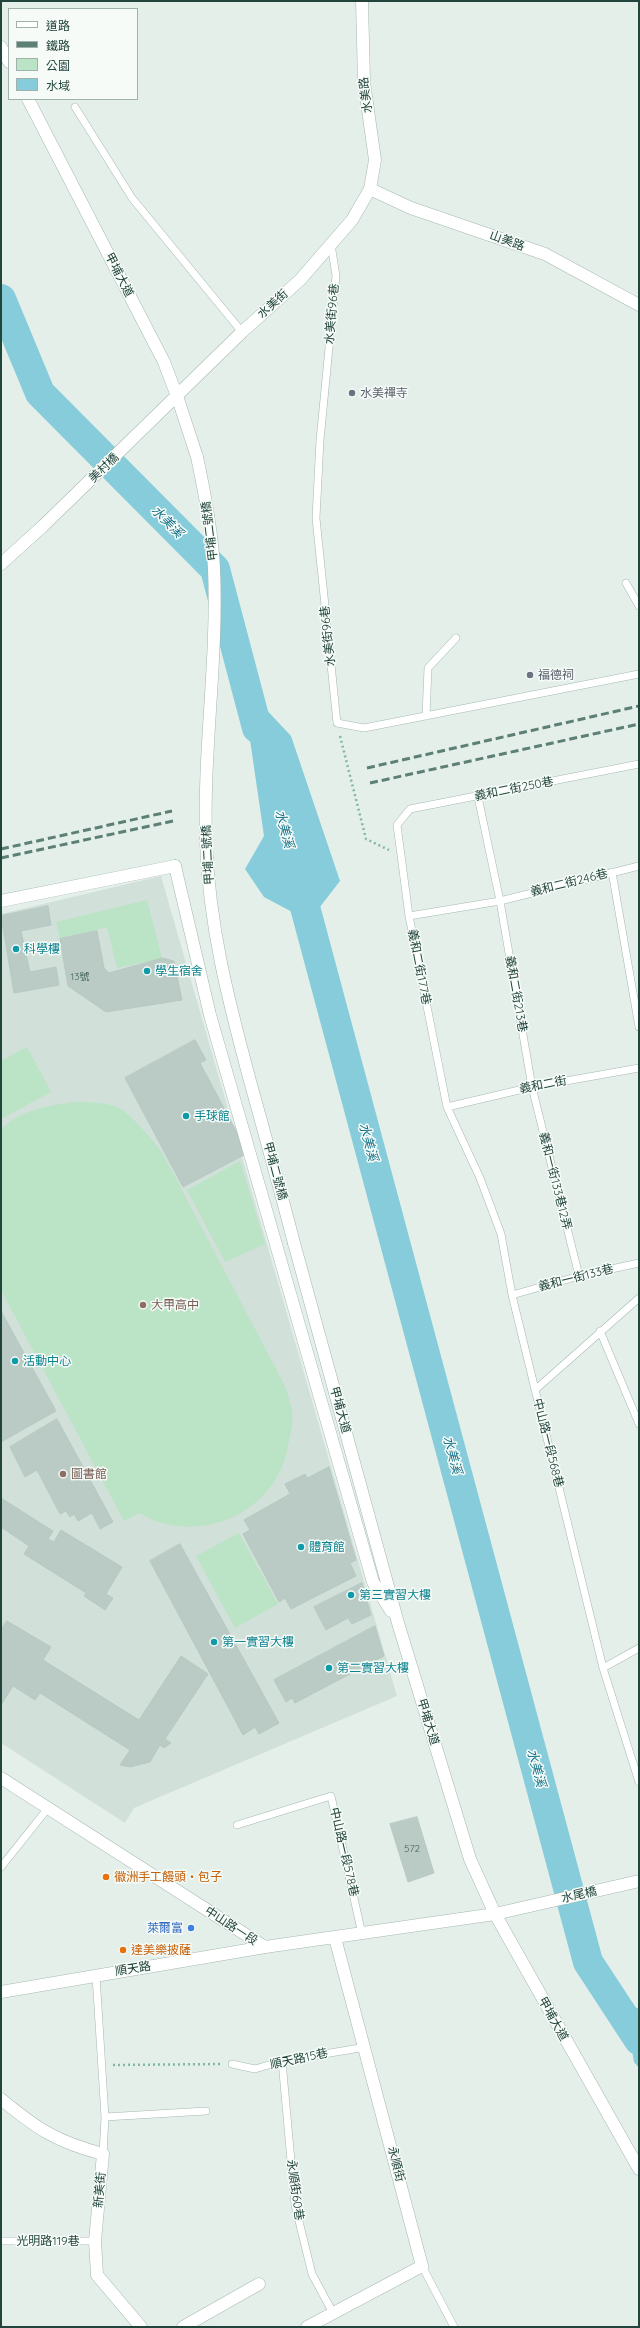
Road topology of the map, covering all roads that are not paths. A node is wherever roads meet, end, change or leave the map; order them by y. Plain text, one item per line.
1 (362, 1) edge
2 (1, 47) edge
3 (8, 60) edge
4 (29, 100) edge
5 (75, 107) dead end
6 (370, 189) junction
7 (331, 244) junction
8 (639, 305) edge
9 (242, 332) junction
10 (177, 396) junction
11 (164, 409) joint
12 (197, 457) joint
13 (1, 564) edge
14 (626, 583) dead end
15 (639, 606) edge
16 (456, 638) dead end
17 (639, 674) edge
18 (426, 716) junction
19 (639, 764) edge
20 (478, 797) junction
21 (397, 825) joint
22 (639, 866) edge
23 (612, 872) junction
24 (1, 901) edge
25 (500, 901) junction
26 (409, 916) junction
27 (639, 1027) edge
28 (639, 1068) edge
29 (532, 1087) junction
30 (447, 1108) junction
31 (294, 1243) joint
32 (639, 1263) edge
33 (579, 1276) junction
34 (512, 1295) junction
35 (639, 1298) edge
36 (600, 1331) junction
37 (535, 1390) junction
38 (639, 1424) edge
39 (398, 1623) junction
40 (639, 1648) edge
41 (603, 1668) junction
42 (1, 1778) edge
43 (639, 1782) edge
44 (48, 1808) junction
45 (237, 1825) dead end
46 (1, 1867) edge
47 (639, 1881) edge
48 (520, 1908) joint
49 (495, 1914) junction
50 (362, 1934) junction
51 (335, 1938) junction
52 (265, 1947) junction
53 (96, 1976) junction
54 (1, 1992) edge
55 (366, 2047) junction
56 (282, 2061) junction
57 (232, 2064) road end
58 (1, 2099) edge
59 (206, 2111) dead end
60 (105, 2117) junction
61 (103, 2154) junction
62 (639, 2169) edge
63 (1, 2241) edge
64 (95, 2241) junction
65 (422, 2266) junction
66 (259, 2284) dead end
67 (333, 2313) junction
68 (141, 2327) edge
69 (183, 2327) edge
70 (307, 2327) edge
71 (454, 2327) edge

1 - 6 street, 水美路
2 - 3 street
4 - 10 street, 甲埔大道
5 - 9 lane
6 - 7 street, 水美街
6 - 8 street, 山美路
7 - 9 street, 水美街
7 - 18 lane, 水美街96巷
9 - 10 street, 水美街
10 - 11 street, 水美街
10 - 12 street, 甲埔大道
11 - 13 street, 美村橋
12 - 31 street, 甲埔二號橋, bridge
14 - 15 lane
16 - 18 lane
17 - 18 lane
19 - 20 lane, 義和二街250巷
20 - 21 lane, 義和二街250巷
20 - 25 lane, 義和二街213巷
21 - 26 lane, 義和二街177巷
22 - 23 lane, 義和二街246巷
23 - 25 lane, 義和二街246巷
23 - 27 lane
24 - 39 street
25 - 26 lane
25 - 29 lane, 義和二街213巷
26 - 30 lane, 義和二街177巷
28 - 29 lane, 義和二街
29 - 30 lane, 義和二街
29 - 33 lane, 義和一街133巷12弄
30 - 34 lane, 中山路一段568巷
31 - 39 street, 甲埔大道
32 - 33 lane, 義和一街133巷
33 - 34 lane, 義和一街133巷
34 - 37 lane, 中山路一段568巷
35 - 36 lane
36 - 37 lane
36 - 38 lane
37 - 41 lane, 中山路一段568巷
39 - 49 street, 甲埔大道
40 - 41 lane
41 - 43 lane, 中山路一段568巷
42 - 44 street, 中山路一段
44 - 46 lane
44 - 52 street, 中山路一段
45 - 50 lane, 中山路一段578巷
47 - 48 street, 水尾橋
48 - 49 street, 中山路一段
49 - 50 street, 中山路一段
49 - 62 street, 甲埔大道
50 - 51 street, 中山路一段
51 - 52 street, 中山路一段
51 - 55 street, 永順街
52 - 53 street, 順天路
53 - 54 street, 順天路
53 - 60 lane
55 - 56 lane, 順天路15巷
55 - 65 street, 永順街
56 - 57 lane, 順天路15巷
56 - 67 lane, 永順街60巷
58 - 61 street, 新美街
59 - 60 lane
60 - 61 lane
61 - 64 street, 新美街
63 - 64 lane, 光明路119巷
64 - 68 street, 新美街
65 - 67 street
65 - 71 lane
66 - 69 street
67 - 70 street

